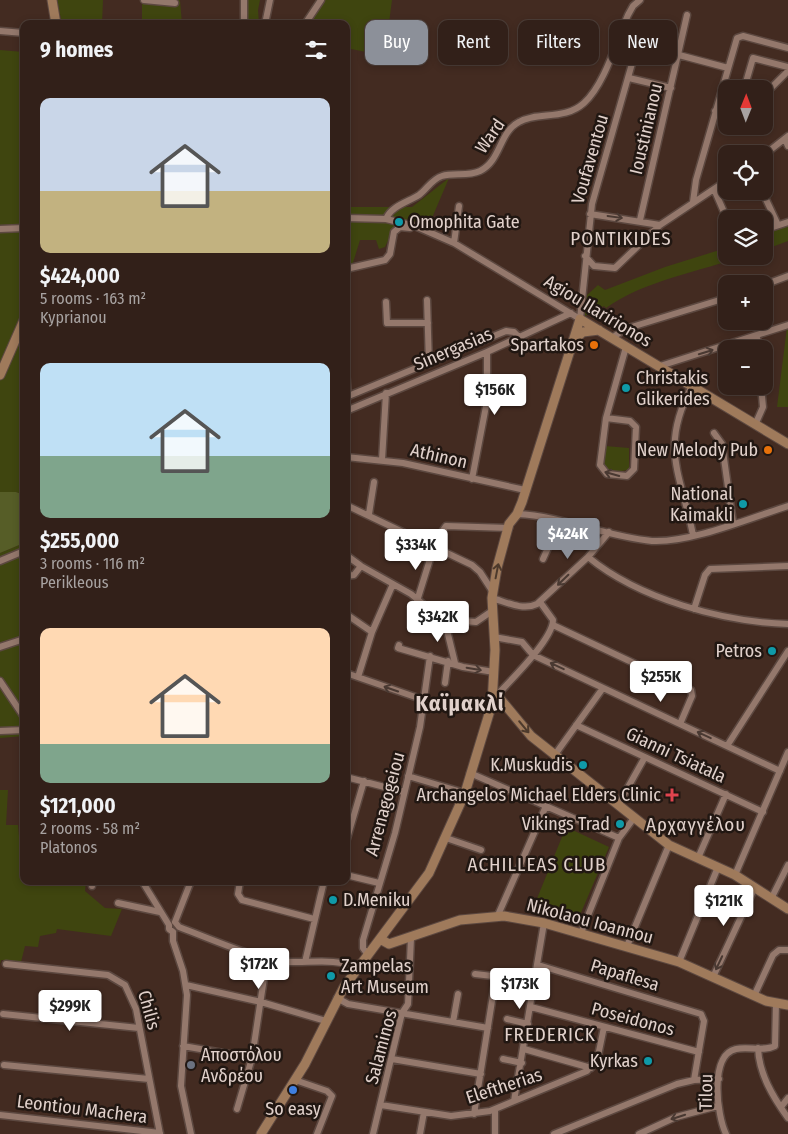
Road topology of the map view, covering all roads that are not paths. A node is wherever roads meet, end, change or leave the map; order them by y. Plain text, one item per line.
1 (52, 0) edge
2 (144, 0) edge
3 (244, 0) edge
4 (270, 0) edge
5 (321, 0) edge
6 (640, 0) edge
7 (175, 3) dead end
8 (687, 14) dead end
9 (55, 20) edge
10 (244, 20) edge
11 (266, 20) edge
12 (308, 20) edge
13 (0, 32) edge
14 (20, 33) edge
15 (788, 48) edge
16 (679, 55) junction
17 (632, 65) edge
18 (788, 66) edge
19 (728, 68) junction
20 (788, 71) edge
21 (629, 78) junction
22 (747, 80) edge
23 (773, 85) edge
24 (671, 88) junction
25 (715, 111) junction
26 (718, 112) edge
27 (786, 138) edge
28 (788, 146) edge
29 (773, 148) edge
30 (718, 186) edge
31 (714, 189) junction
32 (766, 200) edge
33 (693, 202) junction
34 (459, 206) dead end
35 (723, 210) edge
36 (590, 214) junction
37 (350, 218) edge
38 (386, 219) junction
39 (640, 220) junction
40 (788, 222) edge
41 (412, 225) junction
42 (660, 225) junction
43 (778, 225) junction
44 (773, 227) edge
45 (20, 228) edge
46 (0, 229) edge
47 (454, 243) junction
48 (585, 256) junction
49 (597, 266) junction
50 (350, 268) edge
51 (584, 275) junction
52 (788, 276) edge
53 (773, 282) edge
54 (427, 300) dead end
55 (718, 300) edge
56 (386, 302) dead end
57 (571, 314) junction
58 (580, 320) junction
59 (428, 323) junction
60 (788, 325) edge
61 (20, 329) edge
62 (600, 330) junction
63 (756, 336) junction
64 (519, 337) junction
65 (612, 338) junction
66 (574, 340) junction
67 (757, 340) edge
68 (626, 347) junction
69 (464, 350) junction
70 (487, 352) junction
71 (471, 358) junction
72 (429, 364) junction
73 (660, 366) junction
74 (0, 375) edge
75 (692, 386) junction
76 (365, 390) junction
77 (386, 393) junction
78 (762, 395) edge
79 (350, 396) edge
80 (368, 401) junction
81 (350, 408) edge
82 (606, 418) junction
83 (755, 425) junction
84 (714, 433) dead end
85 (788, 444) edge
86 (350, 457) edge
87 (382, 460) junction
88 (472, 479) junction
89 (374, 482) dead end
90 (525, 490) junction
91 (350, 506) edge
92 (788, 506) edge
93 (369, 514) junction
94 (517, 514) junction
95 (560, 521) junction
96 (733, 523) junction
97 (509, 528) junction
98 (609, 532) junction
99 (693, 535) junction
100 (436, 547) junction
101 (20, 553) edge
102 (588, 556) junction
103 (350, 558) edge
104 (543, 559) dead end
105 (0, 562) edge
106 (361, 566) junction
107 (788, 566) edge
108 (350, 576) edge
109 (393, 584) junction
110 (493, 595) junction
111 (417, 601) junction
112 (540, 602) junction
113 (694, 609) junction
114 (492, 611) junction
115 (350, 617) edge
116 (444, 618) junction
117 (788, 624) edge
118 (553, 625) junction
119 (372, 632) junction
120 (494, 637) junction
121 (20, 640) edge
122 (399, 645) dead end
123 (0, 647) edge
124 (788, 651) edge
125 (534, 655) junction
126 (430, 656) junction
127 (448, 661) junction
128 (455, 663) junction
129 (494, 672) junction
130 (350, 674) edge
131 (358, 677) junction
132 (0, 680) edge
133 (445, 683) dead end
134 (603, 688) junction
135 (495, 694) junction
136 (424, 700) junction
137 (20, 711) edge
138 (680, 724) junction
139 (576, 725) junction
140 (20, 730) edge
141 (0, 731) edge
142 (727, 746) junction
143 (788, 752) edge
144 (554, 756) junction
145 (645, 757) junction
146 (780, 771) junction
147 (470, 772) junction
148 (408, 776) junction
149 (350, 778) edge
150 (364, 782) junction
151 (404, 792) junction
152 (465, 792) junction
153 (726, 794) junction
154 (618, 805) junction
155 (546, 806) junction
156 (763, 812) junction
157 (634, 818) junction
158 (350, 829) edge
159 (446, 838) junction
160 (618, 838) junction
161 (669, 846) junction
162 (481, 850) dead end
163 (698, 858) junction
164 (788, 865) edge
165 (718, 867) junction
166 (735, 875) junction
167 (350, 876) edge
168 (378, 883) junction
169 (144, 885) edge
170 (189, 885) edge
171 (239, 885) edge
172 (323, 885) edge
173 (754, 886) junction
174 (772, 896) junction
175 (118, 904) dead end
176 (788, 909) edge
177 (160, 912) junction
178 (498, 916) junction
179 (314, 919) junction
180 (544, 923) junction
181 (174, 926) junction
182 (581, 933) junction
183 (411, 938) junction
184 (380, 939) junction
185 (627, 946) junction
186 (788, 950) edge
187 (368, 955) junction
188 (267, 958) junction
189 (305, 962) junction
190 (679, 962) junction
191 (6, 964) dead end
192 (538, 965) junction
193 (357, 968) junction
194 (475, 974) dead end
195 (496, 976) junction
196 (713, 977) junction
197 (536, 981) junction
198 (186, 985) junction
199 (458, 994) dead end
200 (754, 996) junction
201 (338, 998) junction
202 (261, 1002) junction
203 (776, 1003) junction
204 (788, 1005) edge
205 (531, 1008) junction
206 (402, 1013) junction
207 (3, 1014) dead end
208 (507, 1018) dead end
209 (326, 1021) junction
210 (453, 1022) junction
211 (528, 1024) junction
212 (604, 1027) junction
213 (139, 1028) junction
214 (488, 1028) junction
215 (184, 1046) junction
216 (758, 1048) junction
217 (524, 1049) junction
218 (699, 1052) junction
219 (252, 1058) junction
220 (392, 1059) junction
221 (503, 1059) dead end
222 (522, 1062) junction
223 (4, 1065) dead end
224 (591, 1068) junction
225 (481, 1074) junction
226 (149, 1079) junction
227 (719, 1079) junction
228 (295, 1080) junction
229 (694, 1080) junction
230 (788, 1098) edge
231 (514, 1101) junction
232 (381, 1105) junction
233 (718, 1106) junction
234 (781, 1107) junction
235 (236, 1109) dead end
236 (495, 1109) junction
237 (424, 1112) junction
238 (474, 1114) junction
239 (0, 1115) edge
240 (788, 1118) edge
241 (160, 1134) edge
242 (191, 1134) edge
243 (260, 1134) edge
244 (318, 1134) edge
245 (373, 1134) edge
246 (420, 1134) edge
247 (495, 1134) edge
248 (554, 1134) edge
249 (639, 1134) edge
250 (725, 1134) edge

1 - 9 street
2 - 7 street
3 - 10 street
4 - 11 street
5 - 12 street
6 - 38 street, Ward
8 - 16 street, Ioustinianou
13 - 14 street
15 - 19 street
16 - 19 street
16 - 24 street, Ioustinianou
17 - 21 street, Voufaventou
18 - 22 street
19 - 25 street
20 - 23 street
21 - 24 street
21 - 36 street, Voufaventou
24 - 39 street, Ioustinianou
25 - 26 street
25 - 33 street
27 - 28 street
27 - 29 street
30 - 31 street
31 - 33 street
31 - 35 street
32 - 43 street
33 - 42 street
34 - 47 street
36 -> 39 street
36 - 48 street, Voufaventou
37 - 38 street
38 - 41 street, Agiou Ilaririonos
39 - 42 street
40 - 43 street
41 - 47 street, Agiou Ilaririonos
41 - 50 street
42 - 49 street
43 - 44 street
45 - 46 street
47 - 57 street, Agiou Ilaririonos
48 - 49 street
48 - 51 street, Voufaventou
49 - 51 street
51 - 58 street, Voufaventou
52 - 53 street
54 - 59 street
55 - 65 street
56 - 59 street
57 - 58 street, Agiou Ilaririonos
57 - 64 street, Sinergasias
58 - 62 street, Agiou Ilaririonos
58 - 66 street
59 - 72 street
60 - 63 street
61 - 74 street
62 - 65 street, Agiou Ilaririonos
62 - 66 street
63 - 67 street
73 -> 63 street
64 - 69 street
64 - 70 street, Sinergasias
65 - 68 street, Agiou Ilaririonos
66 - 90 street
68 - 73 street, Agiou Ilaririonos
68 - 82 street
69 - 71 street
69 - 72 street
70 - 71 street, Sinergasias
70 - 88 street
71 - 77 street, Sinergasias
72 - 76 street
73 - 75 street, Agiou Ilaririonos
75 - 83 street, Agiou Ilaririonos
75 - 99 street
76 - 79 street
76 - 80 street
77 - 80 street, Sinergasias
77 - 87 street
78 - 83 street
80 - 81 street, Sinergasias
82 -> 82 street
83 - 85 street, Agiou Ilaririonos
84 - 96 street
86 - 87 street, Athinon
87 - 88 street, Athinon
88 - 90 street, Athinon
89 - 93 street
90 - 94 street
91 - 93 street
92 - 96 street
93 - 100 street
94 - 95 street
94 - 97 street
95 - 98 street
95 - 104 street
96 - 99 street
97 - 100 street
110 -> 97 street
98 - 99 street
98 - 102 street
100 - 110 street
100 - 111 street
101 - 105 street
102 -> 112 street
102 - 113 street
103 - 106 street
106 - 108 street
106 - 109 street
107 - 113 street
109 - 111 street
109 - 119 street
110 - 112 street
110 - 114 street
111 - 116 street
112 - 118 street
113 - 117 street
114 - 116 street
114 - 120 street
115 - 119 street
116 - 128 street
118 - 125 street
118 - 138 street
119 - 131 street
120 - 125 street
120 - 129 street
121 - 123 street
122 - 126 street
124 - 142 street
134 -> 125 street
125 - 135 street
126 - 127 street
126 - 136 street, Arrenagogeiou
127 - 128 street
127 - 133 street
128 -> 129 street
129 - 135 street
130 - 131 street
136 -> 131 street
132 - 137 street
134 - 138 street
134 - 139 street
135 -> 144 street
135 - 147 street
136 - 148 street, Arrenagogeiou
142 -> 138 street
139 - 144 street
139 - 145 street, Gianni Tsiatala
140 - 141 street
142 - 146 street
143 - 146 street
144 - 154 street
145 - 153 street, Gianni Tsiatala
145 - 154 street
146 - 156 street
147 - 152 street
147 - 155 street
148 - 151 street, Arrenagogeiou
148 - 152 street
149 - 150 street
150 - 151 street
150 - 158 street
151 - 168 street, Arrenagogeiou
152 - 159 street
153 - 156 street, Gianni Tsiatala
153 - 163 street
154 - 157 street
155 - 160 street
155 - 178 street
156 - 166 street
157 - 160 street
157 - 161 street
159 - 162 street
159 - 184 street
160 - 182 street
161 - 163 street
161 - 185 street
163 - 165 street
164 - 174 street
165 - 166 street
165 - 190 street
166 - 173 street
167 - 168 street
168 - 187 street, Arrenagogeiou
169 - 177 street
170 - 181 street
171 - 179 street
172 - 179 street
173 - 174 street
173 -> 196 street
174 - 176 street
175 - 177 street
177 - 181 street
178 - 180 street, Nikolaou Ioannou
178 - 183 street, Nikolaou Ioannou
179 - 189 street
180 - 182 street, Nikolaou Ioannou
180 - 192 street
181 - 188 street
181 - 198 street
182 - 185 street, Nikolaou Ioannou
183 - 184 street, Nikolaou Ioannou
183 - 206 street, Salaminos
184 - 187 street
185 - 190 street, Nikolaou Ioannou
186 - 200 street
187 - 193 street
188 - 189 street
188 - 202 street
189 - 193 street
190 - 196 street, Nikolaou Ioannou
191 - 213 street, Chilis
192 - 197 street
192 - 218 street, Papaflesa
193 - 201 street
194 - 195 street
195 - 197 street
195 - 214 street
196 - 200 street, Nikolaou Ioannou
197 - 205 street
198 - 202 street
198 - 215 street
199 - 210 street
200 - 203 street, Nikolaou Ioannou
201 - 206 street
201 - 209 street
202 - 209 street
202 - 219 street
203 - 204 street, Nikolaou Ioannou
203 - 216 street, Tilou
205 - 211 street
205 - 212 street, Poseidonos
206 - 210 street
206 - 220 street, Salaminos
207 - 213 street
208 - 211 street
209 - 228 street
210 - 214 street
211 - 217 street
212 - 218 street, Poseidonos
212 - 224 street
213 - 226 street, Chilis
214 - 225 street
215 - 219 street
215 - 242 street
216 - 227 street, Tilou
216 - 234 street
217 - 222 street
217 - 224 street
218 - 229 street
219 - 235 street
220 - 225 street
220 - 232 street, Salaminos
221 - 222 street
222 - 231 street
223 - 226 street
224 - 231 street, Eleftherias
225 - 238 street
226 - 241 street, Chilis
227 - 229 street
227 - 233 street, Tilou
228 - 243 street
228 - 244 street
229 - 248 street
230 - 234 street
231 - 236 street, Eleftherias
232 - 237 street, Eleftherias
232 - 245 street, Salaminos
233 -> 249 street
233 - 250 street, Tilou
234 - 240 street
236 - 238 street, Eleftherias
236 - 247 street
237 - 238 street, Eleftherias
237 - 246 street
239 - 241 street, Leontiou Machera

